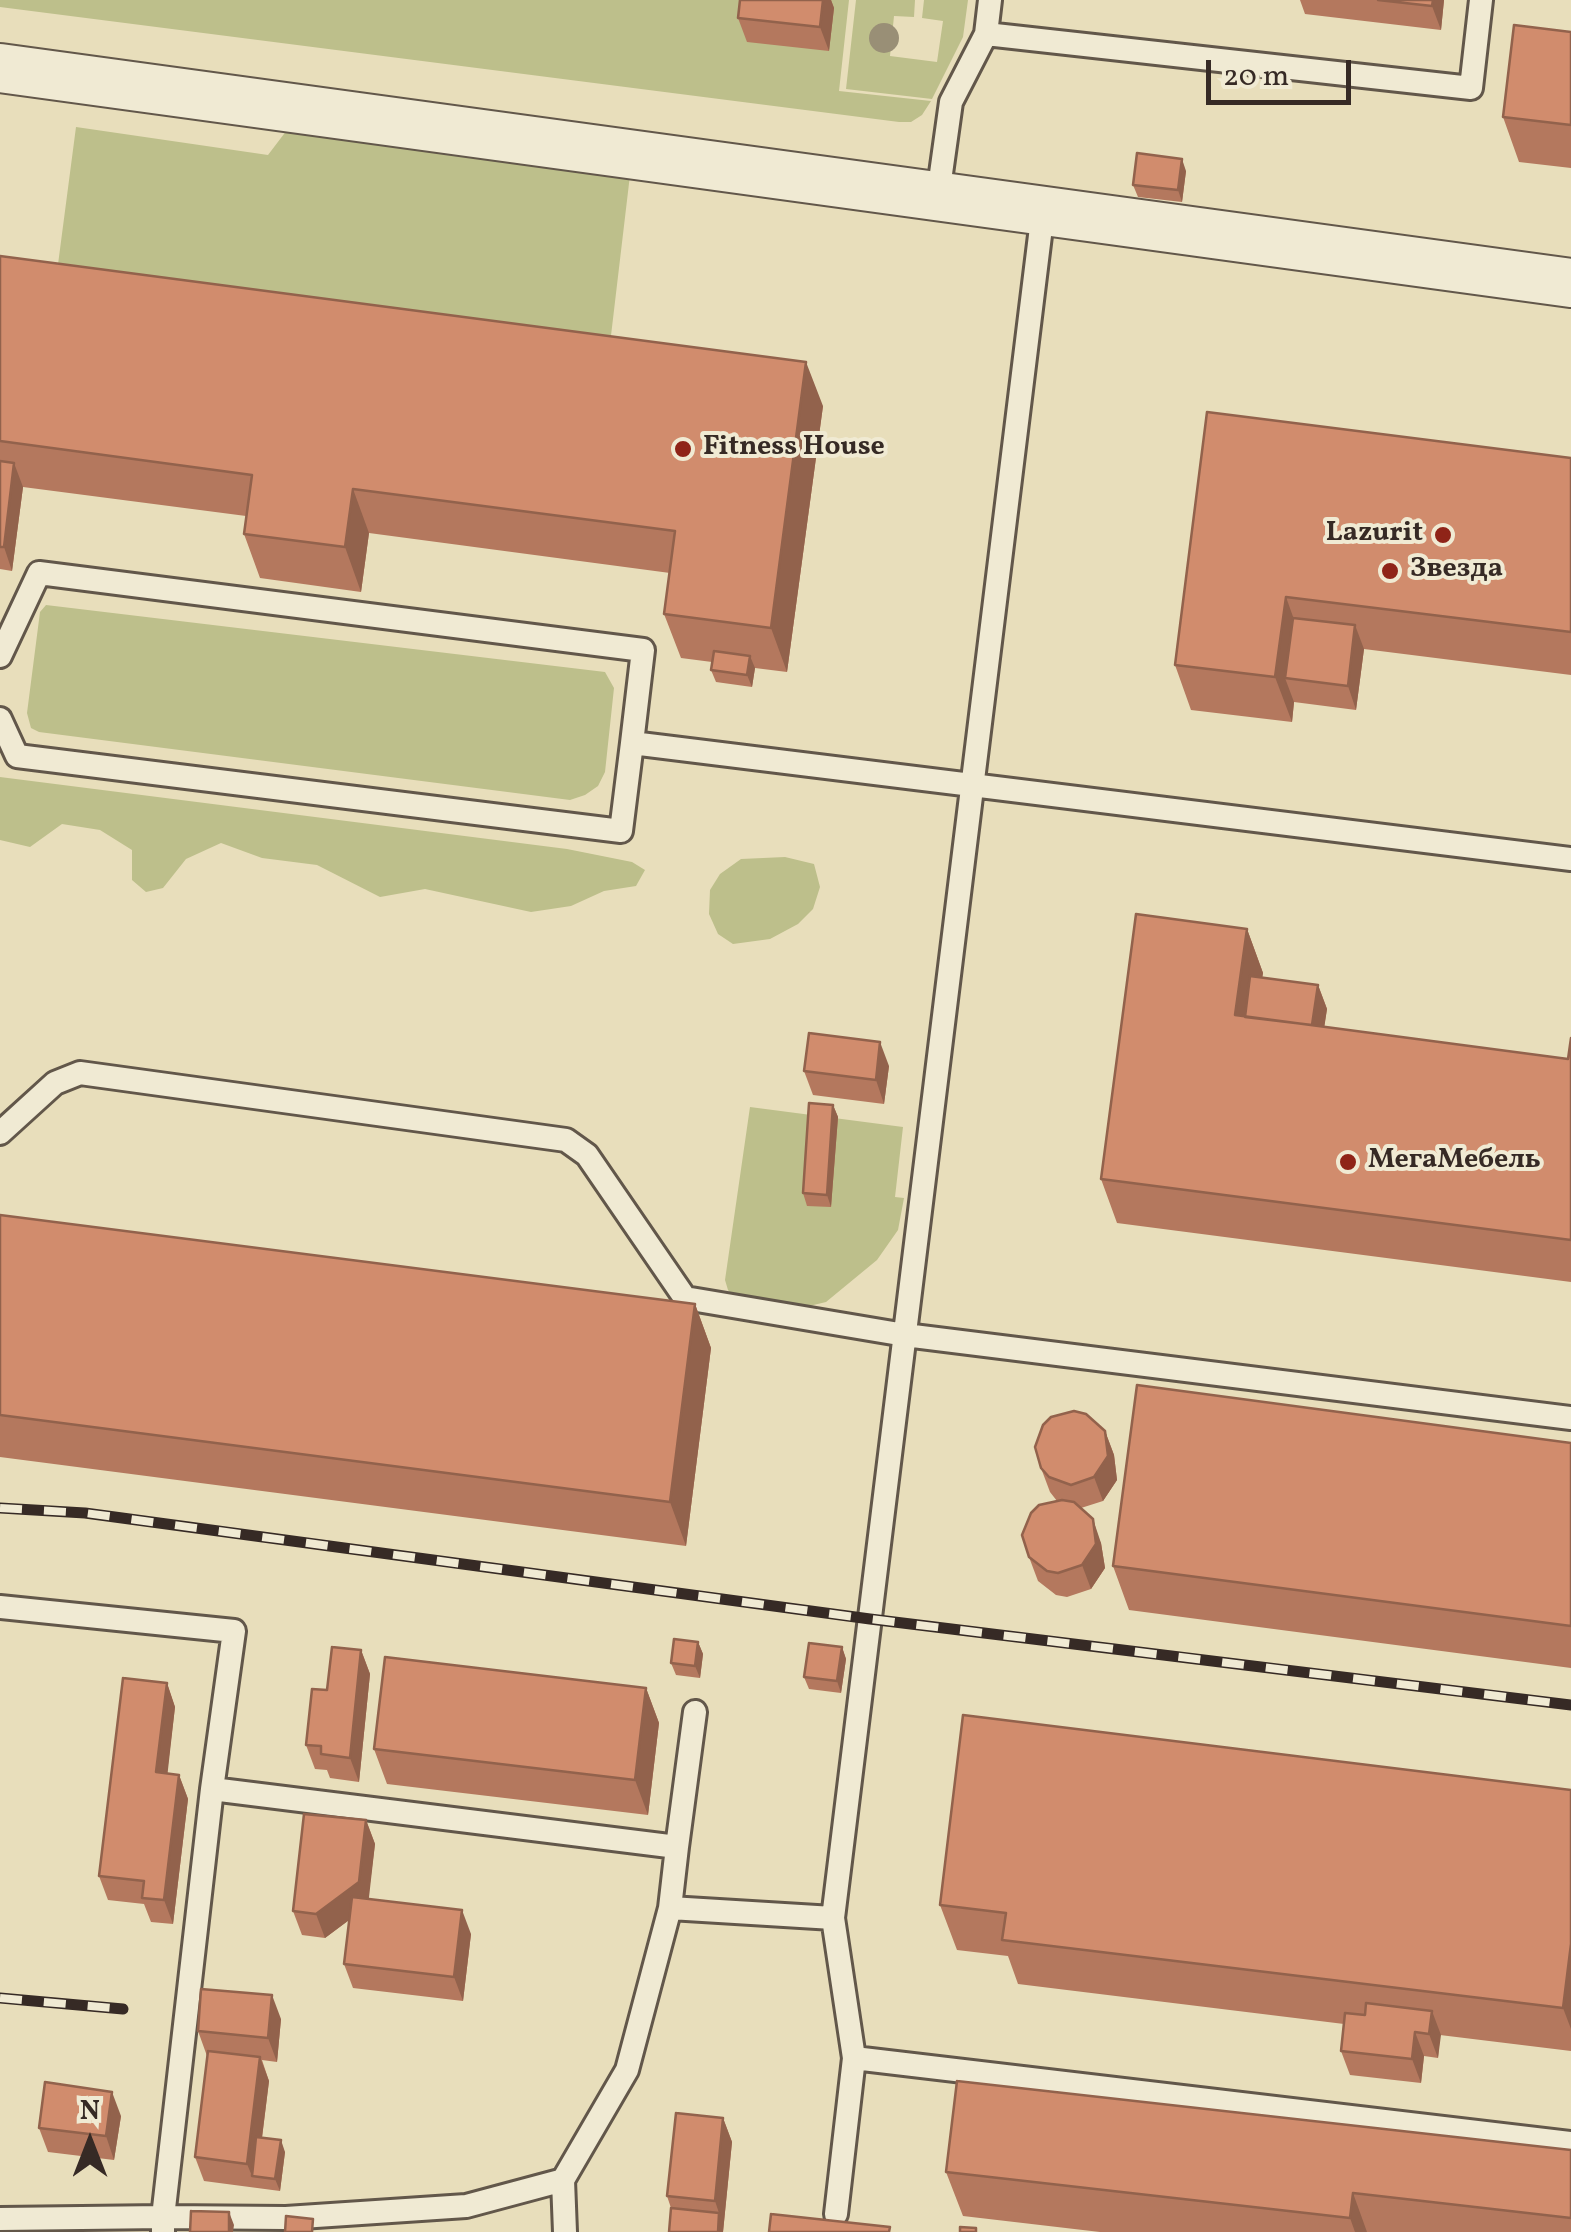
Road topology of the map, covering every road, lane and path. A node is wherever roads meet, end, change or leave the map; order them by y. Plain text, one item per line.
1 (990, 0) edge
2 (1481, 0) edge
3 (986, 34) junction
4 (0, 68) edge
5 (938, 195) junction
6 (1043, 210) junction
7 (1571, 283) edge
8 (0, 656) edge
9 (0, 719) edge
10 (632, 742) junction
11 (972, 785) junction
12 (1571, 859) edge
13 (0, 1133) edge
14 (905, 1335) junction
15 (1571, 1418) edge
16 (0, 1606) edge
17 (694, 1712) dead end
18 (212, 1789) junction
19 (677, 1847) junction
20 (670, 1908) junction
21 (833, 1918) junction
22 (854, 2058) junction
23 (1571, 2143) edge
24 (564, 2180) junction
25 (836, 2214) dead end
26 (0, 2219) edge
27 (163, 2225) edge
28 (565, 2232) edge

1 - 3 lane
2 - 3 lane
3 - 5 lane
4 - 5 street
5 - 6 street
6 - 7 street
6 - 11 lane
8 - 10 lane
9 - 10 lane
10 - 11 lane
11 - 12 lane
11 - 14 lane
13 - 14 lane
14 - 15 lane
14 - 21 lane
16 - 18 lane
17 - 19 lane
18 - 19 lane
18 - 27 lane
19 - 20 lane
20 - 21 lane
20 - 24 lane
21 - 22 lane
22 - 23 lane
22 - 25 lane
24 - 27 lane
24 - 28 lane
26 - 27 lane

